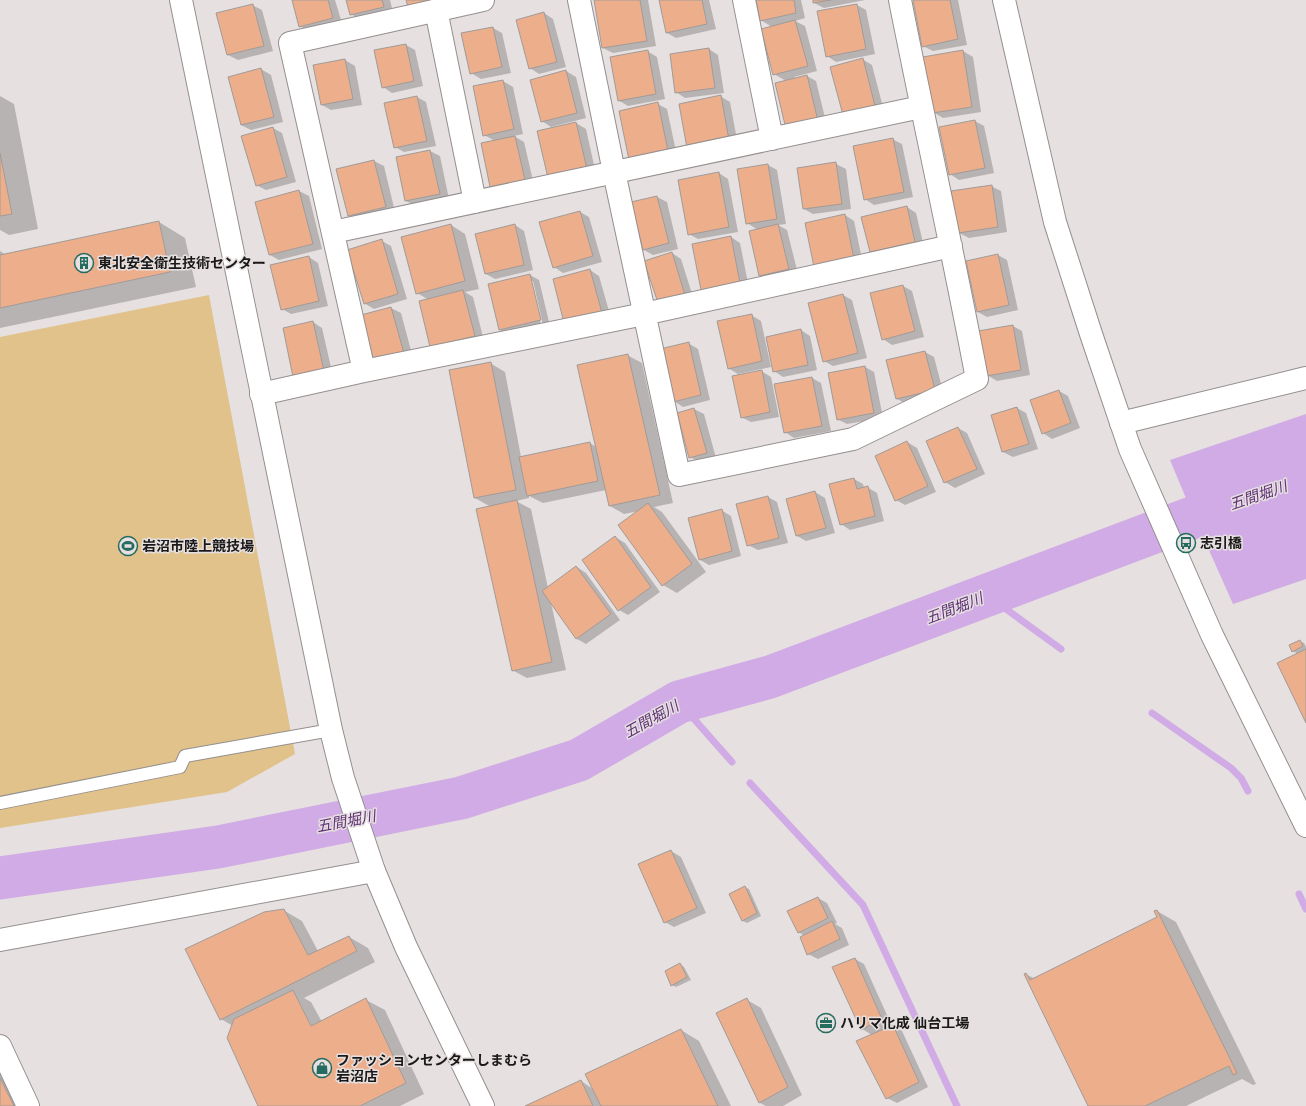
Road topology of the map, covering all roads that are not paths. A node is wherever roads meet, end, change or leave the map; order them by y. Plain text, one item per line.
1 (181, 0) edge
2 (483, 0) edge
3 (579, 0) edge
4 (744, 0) edge
5 (900, 0) edge
6 (1004, 0) edge
7 (436, 10) junction
8 (921, 107) junction
9 (772, 139) junction
10 (614, 172) junction
11 (475, 202) junction
12 (333, 232) junction
13 (952, 246) junction
14 (644, 314) junction
15 (364, 370) junction
16 (1306, 378) edge
17 (261, 394) junction
18 (1121, 423) junction
19 (331, 730) junction
20 (0, 803) edge
21 (1305, 822) edge
22 (371, 864) junction
23 (0, 940) edge
24 (0, 1046) edge
25 (28, 1106) edge
26 (483, 1106) edge

1 - 17 street
2 - 7 street
3 - 10 street
4 - 9 street
5 - 8 street
6 - 18 street
7 - 11 street
7 - 12 street
8 - 9 street
8 - 13 street
9 - 10 street
10 - 11 street
10 - 14 street
11 - 12 street
12 - 15 street
13 - 14 street
13 - 14 street
14 - 15 street
15 - 17 street
16 - 18 street
17 - 19 street
18 - 21 street
19 - 20 lane
19 - 22 street
22 - 23 street
22 - 26 street
24 - 25 street

